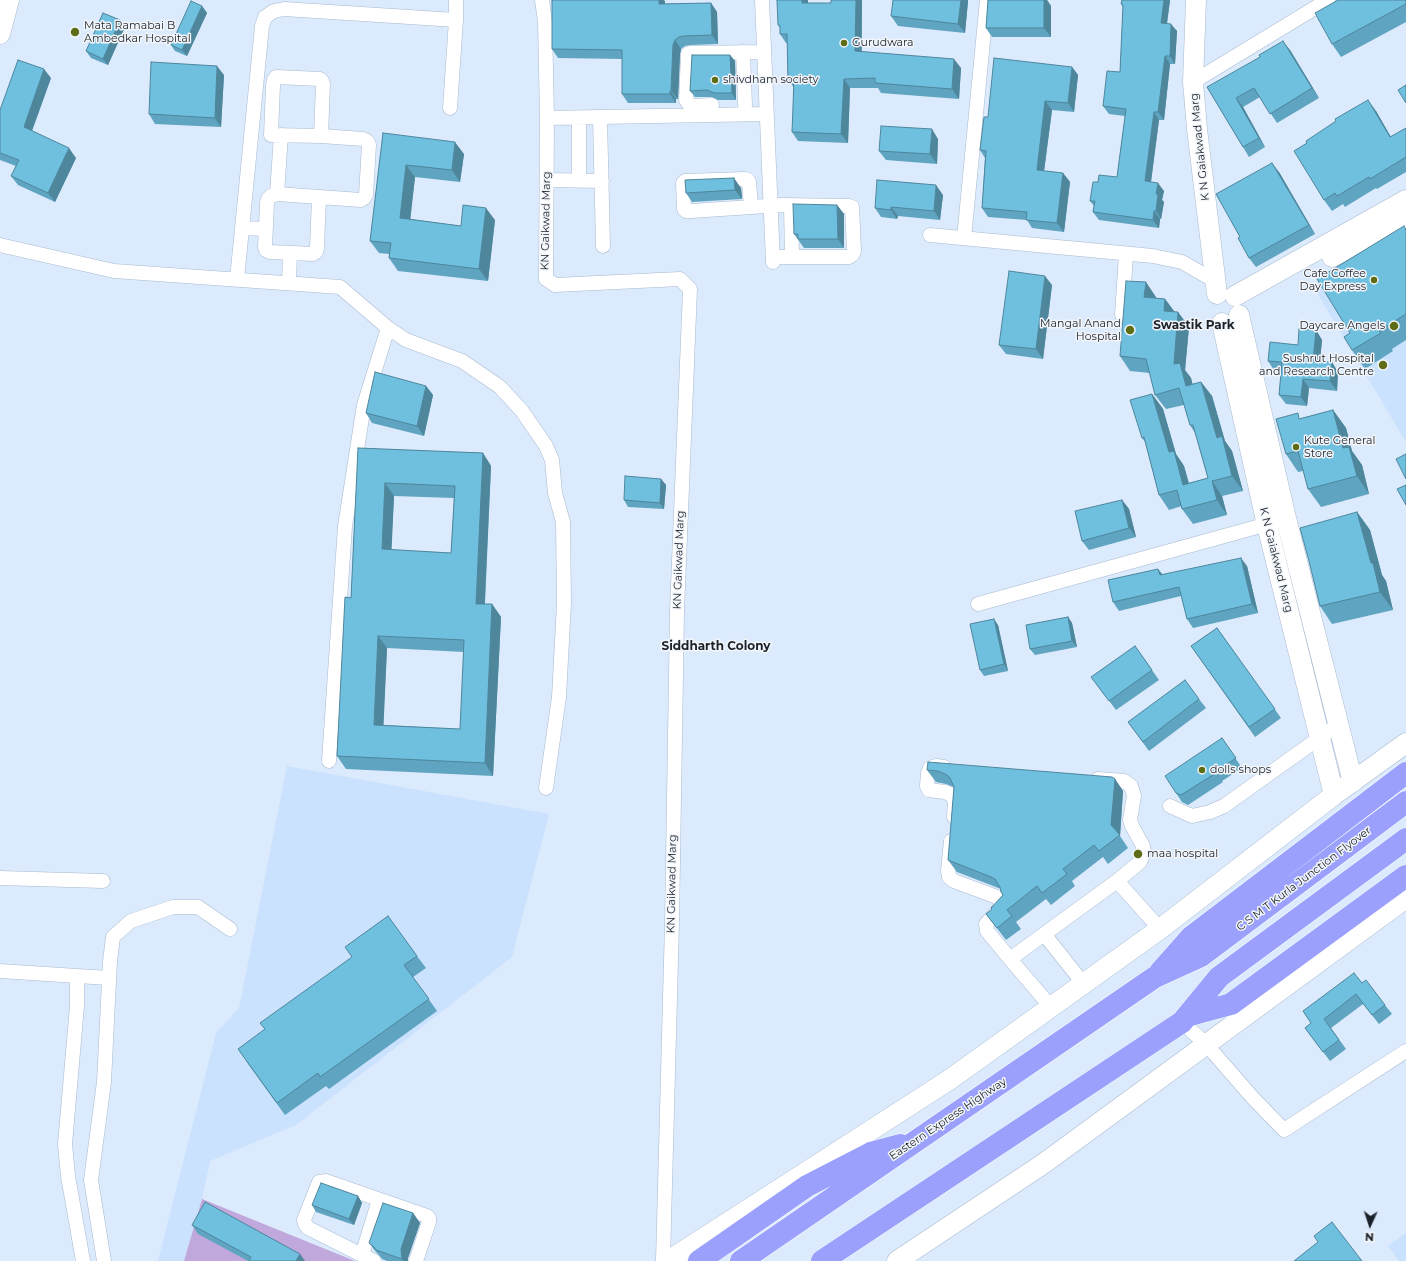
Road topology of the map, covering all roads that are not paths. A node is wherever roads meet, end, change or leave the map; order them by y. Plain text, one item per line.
1 (9, 0) edge
2 (456, 0) edge
3 (542, 0) edge
4 (762, 0) edge
5 (987, 0) edge
6 (1196, 0) edge
7 (1328, 0) edge
8 (330, 6) edge
9 (456, 20) junction
10 (0, 34) edge
11 (743, 52) junction
12 (764, 52) junction
13 (1193, 82) junction
14 (254, 104) junction
15 (744, 105) junction
16 (272, 106) junction
17 (450, 108) dead end
18 (766, 109) junction
19 (600, 117) junction
20 (547, 118) junction
21 (579, 118) junction
22 (252, 134) junction
23 (276, 135) junction
24 (321, 136) junction
25 (547, 180) junction
26 (579, 181) junction
27 (602, 181) junction
28 (277, 194) junction
29 (319, 197) junction
30 (1406, 200) edge
31 (771, 205) junction
32 (791, 206) junction
33 (751, 207) junction
34 (1406, 216) edge
35 (242, 228) junction
36 (266, 229) junction
37 (930, 235) dead end
38 (964, 238) junction
39 (0, 245) edge
40 (603, 246) dead end
41 (290, 253) junction
42 (1126, 254) junction
43 (792, 257) junction
44 (1308, 262) junction
45 (237, 279) junction
46 (289, 283) junction
47 (1228, 303) junction
48 (1122, 315) edge
49 (388, 328) junction
50 (1286, 518) junction
51 (1267, 525) junction
52 (1307, 599) junction
53 (1287, 603) junction
54 (978, 604) dead end
55 (1338, 724) junction
56 (1320, 738) junction
57 (1406, 743) edge
58 (329, 761) dead end
59 (959, 768) edge
60 (1406, 773) edge
61 (1084, 778) edge
62 (1353, 782) junction
63 (546, 788) dead end
64 (1334, 795) junction
65 (1406, 802) edge
66 (1170, 806) dead end
67 (1406, 839) edge
68 (1406, 876) edge
69 (0, 878) edge
70 (103, 881) dead end
71 (1117, 881) junction
72 (1406, 898) edge
73 (1160, 928) junction
74 (230, 929) dead end
75 (1044, 934) junction
76 (1010, 959) junction
77 (0, 971) edge
78 (77, 976) junction
79 (1155, 977) junction
80 (109, 978) junction
81 (1083, 984) junction
82 (1051, 1007) junction
83 (1185, 1019) junction
84 (1206, 1044) junction
85 (1406, 1051) edge
86 (915, 1142) junction
87 (379, 1200) junction
88 (368, 1258) edge
89 (83, 1261) edge
90 (104, 1261) edge
91 (416, 1261) edge
92 (663, 1261) edge
93 (668, 1261) edge
94 (698, 1261) edge
95 (741, 1261) edge
96 (822, 1261) edge
97 (897, 1261) edge

1 - 10 street
2 - 9 street
3 - 20 street, KN Gaikwad Marg
4 - 12 street
5 - 38 street
6 - 13 street, K N Gaiakwad Marg
7 - 13 street
8 - 9 street
8 - 14 street
9 - 17 street
11 - 12 street
11 - 15 street
11 - 15 street
12 - 18 street
13 - 47 street, K N Gaiakwad Marg
14 - 16 street
14 - 22 street
15 - 18 street
16 - 23 street
16 - 24 street
18 - 19 street
18 - 31 street
19 - 21 street
19 - 27 street
20 - 21 street
20 - 25 street, KN Gaikwad Marg
21 - 26 street
22 - 23 street
22 - 35 street
23 - 24 street
23 - 28 street
24 - 29 street
25 - 26 street
25 - 92 street, KN Gaikwad Marg
26 - 27 street
27 - 40 street
28 - 29 street
28 - 36 street
29 - 41 street
30 - 44 street
31 - 32 street
31 - 33 street
31 - 43 street
32 - 43 street
32 - 43 street
33 - 33 street
34 - 44 street
35 - 36 street
35 - 45 street
36 - 41 street
37 - 38 street
38 - 42 street
39 - 45 street
41 - 46 street
42 - 47 street
42 - 48 street
44 - 47 street
45 - 46 street
46 - 49 street
47 - 50 street, K N Gaiakwad Marg
47 - 51 street, K N Gaiakwad Marg
49 - 58 street
49 - 63 street
50 - 51 street
50 - 52 street, K N Gaiakwad Marg
51 - 53 street, K N Gaiakwad Marg
51 - 54 street
52 - 53 street
52 - 55 street, K N Gaiakwad Marg
53 - 56 street, K N Gaiakwad Marg
55 - 56 street
55 - 62 street, K N Gaiakwad Marg
56 - 64 street, K N Gaiakwad Marg
56 - 66 street
57 - 62 street
59 - 76 street
60 - 79 highway
61 - 71 street
62 - 64 street
64 - 73 street
65 - 79 highway, C S M T Kurla Junction Flyover
67 - 83 highway
68 - 83 highway
69 - 70 street
71 - 73 street
71 - 75 street
72 - 84 street
73 - 81 street
74 - 80 street
75 - 76 street
75 - 81 street
76 - 82 street
77 - 78 street
78 - 80 street
78 - 89 street
79 - 86 highway, Eastern Express Highway
80 - 90 street
81 - 82 street
82 - 93 street
83 - 84 street
83 - 96 highway
84 - 85 street
84 - 97 street
86 - 94 highway
86 - 95 highway, Eastern Express Highway
87 - 88 street
87 - 88 street
87 - 91 street

